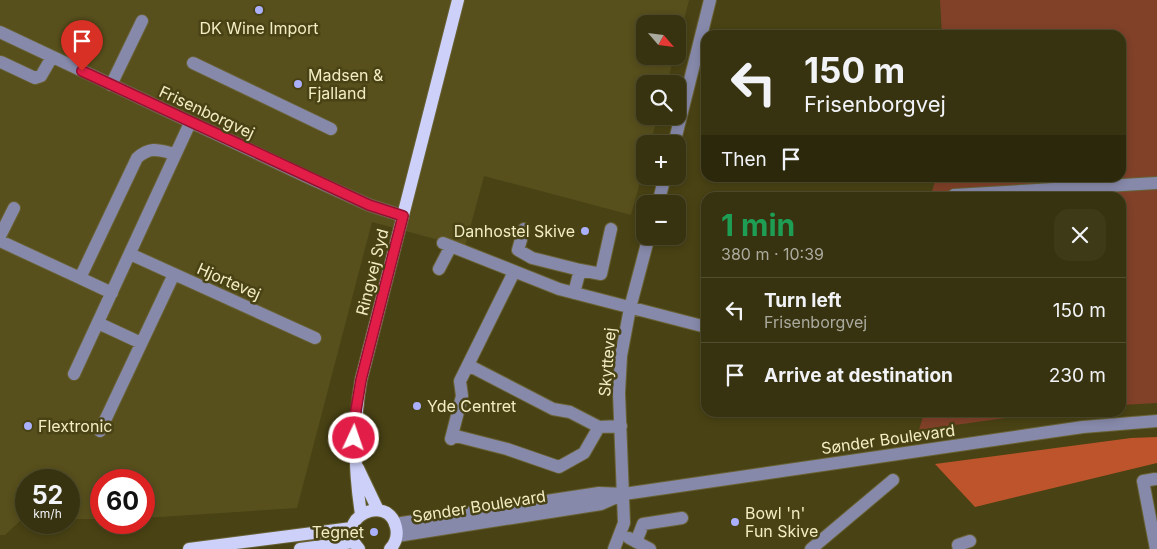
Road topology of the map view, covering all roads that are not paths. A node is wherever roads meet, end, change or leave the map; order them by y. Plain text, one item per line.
1 (458, 0) edge
2 (710, 0) edge
3 (142, 21) dead end
4 (702, 30) edge
5 (0, 32) edge
6 (701, 36) edge
7 (52, 56) junction
8 (0, 62) edge
9 (193, 63) dead end
10 (111, 85) junction
11 (190, 122) junction
12 (331, 129) dead end
13 (676, 135) edge
14 (175, 154) junction
15 (1157, 183) edge
16 (1016, 192) edge
17 (14, 208) dead end
18 (403, 216) junction
19 (524, 229) dead end
20 (611, 229) dead end
21 (0, 236) edge
22 (0, 241) edge
23 (647, 245) edge
24 (130, 254) junction
25 (439, 269) dead end
26 (580, 270) junction
27 (514, 272) junction
28 (174, 274) junction
29 (80, 278) junction
30 (574, 292) junction
31 (112, 293) junction
32 (630, 308) junction
33 (98, 323) junction
34 (701, 326) edge
35 (315, 338) dead end
36 (141, 343) junction
37 (468, 365) junction
38 (74, 374) dead end
39 (1157, 421) edge
40 (621, 426) junction
41 (599, 427) junction
42 (100, 431) dead end
43 (357, 467) junction
44 (1155, 479) dead end
45 (893, 480) dead end
46 (624, 494) junction
47 (378, 510) junction
48 (362, 514) junction
49 (682, 518) dead end
50 (352, 528) junction
51 (396, 530) junction
52 (620, 534) junction
53 (970, 541) dead end
54 (636, 542) junction
55 (356, 546) edge
56 (189, 549) edge
57 (300, 549) edge
58 (390, 549) edge
59 (614, 549) edge
60 (650, 549) edge
61 (811, 549) edge
62 (959, 549) edge
63 (1156, 549) edge

1 - 18 main road, Ringvej Syd
2 - 4 street
3 - 10 street
5 - 7 street, Frisenborgvej
6 - 13 street
7 - 8 street
7 - 10 street, Frisenborgvej
9 - 12 street
10 - 11 street, Frisenborgvej
11 - 14 street
11 - 18 street, Frisenborgvej
14 - 24 street
14 - 29 street
15 - 16 street
17 - 21 street
18 - 43 main road, Ringvej Syd
19 - 26 street
20 - 26 street
22 - 29 street
23 - 32 street, Skyttevej
24 - 28 street, Hjortevej
24 - 31 street
25 - 27 street
26 - 30 street
27 - 30 street
27 - 37 street
28 - 35 street, Hjortevej
28 - 36 street
29 - 31 street
30 - 32 street
31 - 33 street
32 - 34 street
32 - 40 street, Skyttevej
33 - 36 street
33 - 38 street
36 - 42 street
37 - 41 street
37 - 41 street
39 - 46 street, Sønder Boulevard
40 - 41 street
40 - 46 street, Skyttevej
43 - 47 main road, Ringvej Syd
43 - 48 main road, Ringvej Syd
44 - 63 street
45 - 61 street
46 - 51 street, Sønder Boulevard
46 - 52 street, Skyttevej
47 - 48 main road
47 - 51 main road
48 - 50 main road
49 - 54 street
50 - 55 main road
50 - 56 main road
51 - 58 main road
52 - 54 street
52 - 59 street, Skyttevej
53 - 62 street
54 - 60 street
55 - 57 main road

